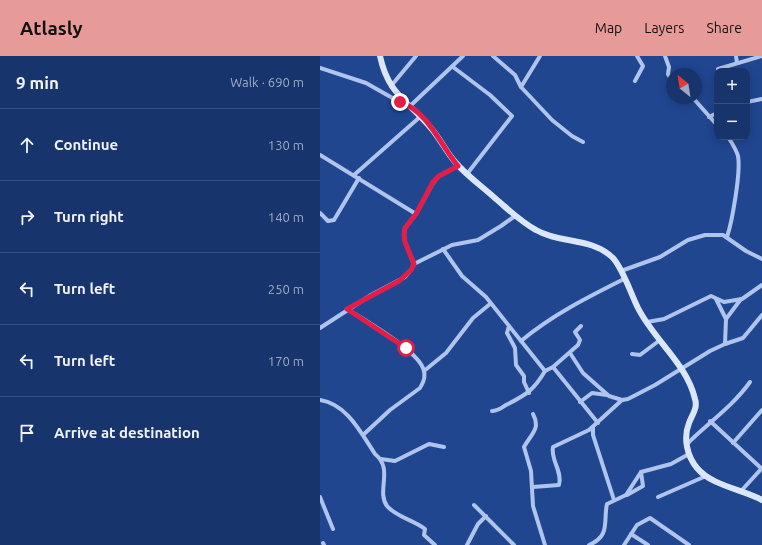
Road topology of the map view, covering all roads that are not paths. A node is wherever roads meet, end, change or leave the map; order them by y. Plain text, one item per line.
1 (380, 56) edge
2 (416, 56) edge
3 (462, 56) edge
4 (493, 56) edge
5 (540, 56) edge
6 (637, 56) edge
7 (665, 56) edge
8 (736, 56) edge
9 (762, 56) edge
10 (737, 63) junction
11 (453, 67) junction
12 (320, 68) edge
13 (669, 68) edge
14 (721, 68) edge
15 (635, 81) dead end
16 (521, 86) junction
17 (391, 87) junction
18 (762, 99) edge
19 (750, 101) edge
20 (698, 104) edge
21 (408, 105) junction
22 (714, 114) edge
23 (421, 116) junction
24 (709, 117) junction
25 (714, 122) edge
26 (730, 140) edge
27 (583, 142) dead end
28 (321, 158) edge
29 (458, 166) junction
30 (467, 174) junction
31 (354, 176) junction
32 (359, 178) junction
33 (320, 213) edge
34 (416, 214) junction
35 (515, 216) junction
36 (727, 237) junction
37 (443, 249) junction
38 (762, 258) edge
39 (414, 264) junction
40 (621, 271) junction
41 (624, 279) junction
42 (762, 285) edge
43 (716, 299) junction
44 (742, 299) junction
45 (490, 304) junction
46 (347, 309) junction
47 (762, 315) edge
48 (726, 319) junction
49 (647, 322) junction
50 (510, 326) junction
51 (581, 326) dead end
52 (320, 328) edge
53 (660, 340) junction
54 (521, 341) junction
55 (725, 344) junction
56 (570, 353) junction
57 (632, 354) dead end
58 (553, 367) junction
59 (681, 368) junction
60 (424, 371) junction
61 (545, 371) junction
62 (750, 382) dead end
63 (529, 393) junction
64 (609, 396) junction
65 (320, 400) edge
66 (622, 400) junction
67 (580, 402) junction
68 (762, 410) edge
69 (492, 411) dead end
70 (533, 414) dead end
71 (710, 420) junction
72 (598, 423) junction
73 (593, 427) junction
74 (363, 435) junction
75 (733, 443) junction
76 (686, 444) junction
77 (444, 447) dead end
78 (689, 454) junction
79 (381, 458) junction
80 (762, 468) edge
81 (641, 472) junction
82 (706, 476) junction
83 (533, 488) junction
84 (742, 490) junction
85 (626, 495) junction
86 (320, 497) edge
87 (658, 497) dead end
88 (761, 498) edge
89 (614, 500) junction
90 (474, 505) dead end
91 (486, 516) junction
92 (333, 529) dead end
93 (631, 534) junction
94 (435, 545) edge
95 (467, 545) edge
96 (514, 545) edge
97 (545, 545) edge
98 (588, 545) edge
99 (624, 545) edge
100 (648, 545) edge
101 (689, 545) edge

1 - 17 street
2 - 17 street
3 - 11 street
4 - 16 street
5 - 16 street
6 - 15 street
7 - 13 street
8 - 10 street
9 - 10 street
10 - 14 street
11 - 21 street
11 - 30 street
12 - 21 street
16 - 27 street
17 - 21 street
18 - 19 street
20 - 24 street
21 - 23 street
22 - 24 street
23 - 29 street
23 - 31 street
24 - 25 street
26 - 36 street
28 - 31 street
29 - 30 street
29 - 34 street
30 - 35 street
31 - 32 street
32 - 33 street
32 - 34 street
34 - 39 street
35 - 37 street
35 - 40 street
36 - 38 street
36 - 40 street
37 - 39 street
37 - 45 street
39 - 46 street
40 - 41 street
41 - 49 street
41 - 54 street
42 - 44 street
43 - 44 street
43 - 48 street
43 - 49 street
44 - 48 street
45 - 50 street
45 - 60 street
46 - 52 street
46 - 60 street
47 - 55 street
48 - 55 street
49 - 53 street
50 - 54 street
50 - 63 street
51 - 56 street
53 - 57 street
53 - 59 street
54 - 61 street
55 - 59 street
56 - 58 street
56 - 64 street
58 - 61 street
58 - 67 street
59 - 66 street
59 - 76 street
60 - 74 street
61 - 63 street
62 - 71 street
63 - 69 street
64 - 66 street
64 - 67 street
65 - 74 street
66 - 72 street
67 - 72 street
68 - 75 street
70 - 83 street
71 - 75 street
71 - 76 street
72 - 73 street
73 - 83 street
73 - 89 street
74 - 79 street
75 - 80 street
76 - 78 street
77 - 79 street
78 - 81 street
78 - 82 street
79 - 94 street
80 - 84 street
81 - 85 street
81 - 85 street
82 - 84 street
82 - 87 street
83 - 97 street
84 - 88 street
85 - 89 street
86 - 92 street
89 - 98 street
90 - 91 street
91 - 95 street
91 - 96 street
93 - 99 street
93 - 100 street
93 - 101 street

